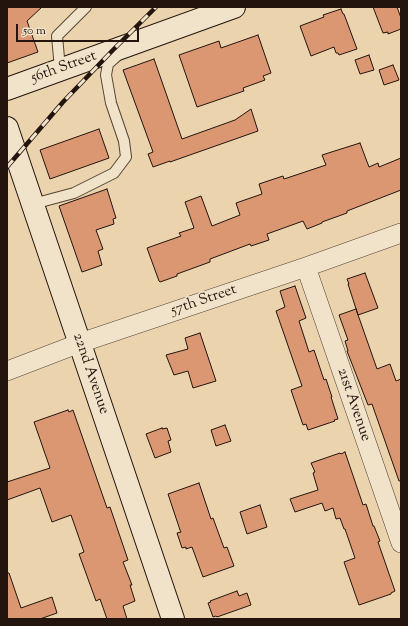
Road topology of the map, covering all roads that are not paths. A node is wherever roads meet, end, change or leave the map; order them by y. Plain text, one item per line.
1 (86, 7) edge
2 (234, 7) edge
3 (122, 47) junction
4 (60, 69) junction
5 (7, 89) edge
6 (7, 128) edge
7 (33, 204) junction
8 (401, 233) edge
9 (306, 267) junction
10 (80, 343) junction
11 (7, 371) edge
12 (401, 543) edge
13 (173, 619) edge

1 - 4 lane
2 - 3 street, 56th Street
3 - 4 street, 56th Street
3 - 7 lane
4 - 5 street, 56th Street
6 - 7 street, 22nd Avenue
7 - 10 street, 22nd Avenue
8 - 9 street, 57th Street
9 - 10 street, 57th Street
9 - 12 street, 21st Avenue
10 - 11 street, 57th Street
10 - 13 street, 22nd Avenue

